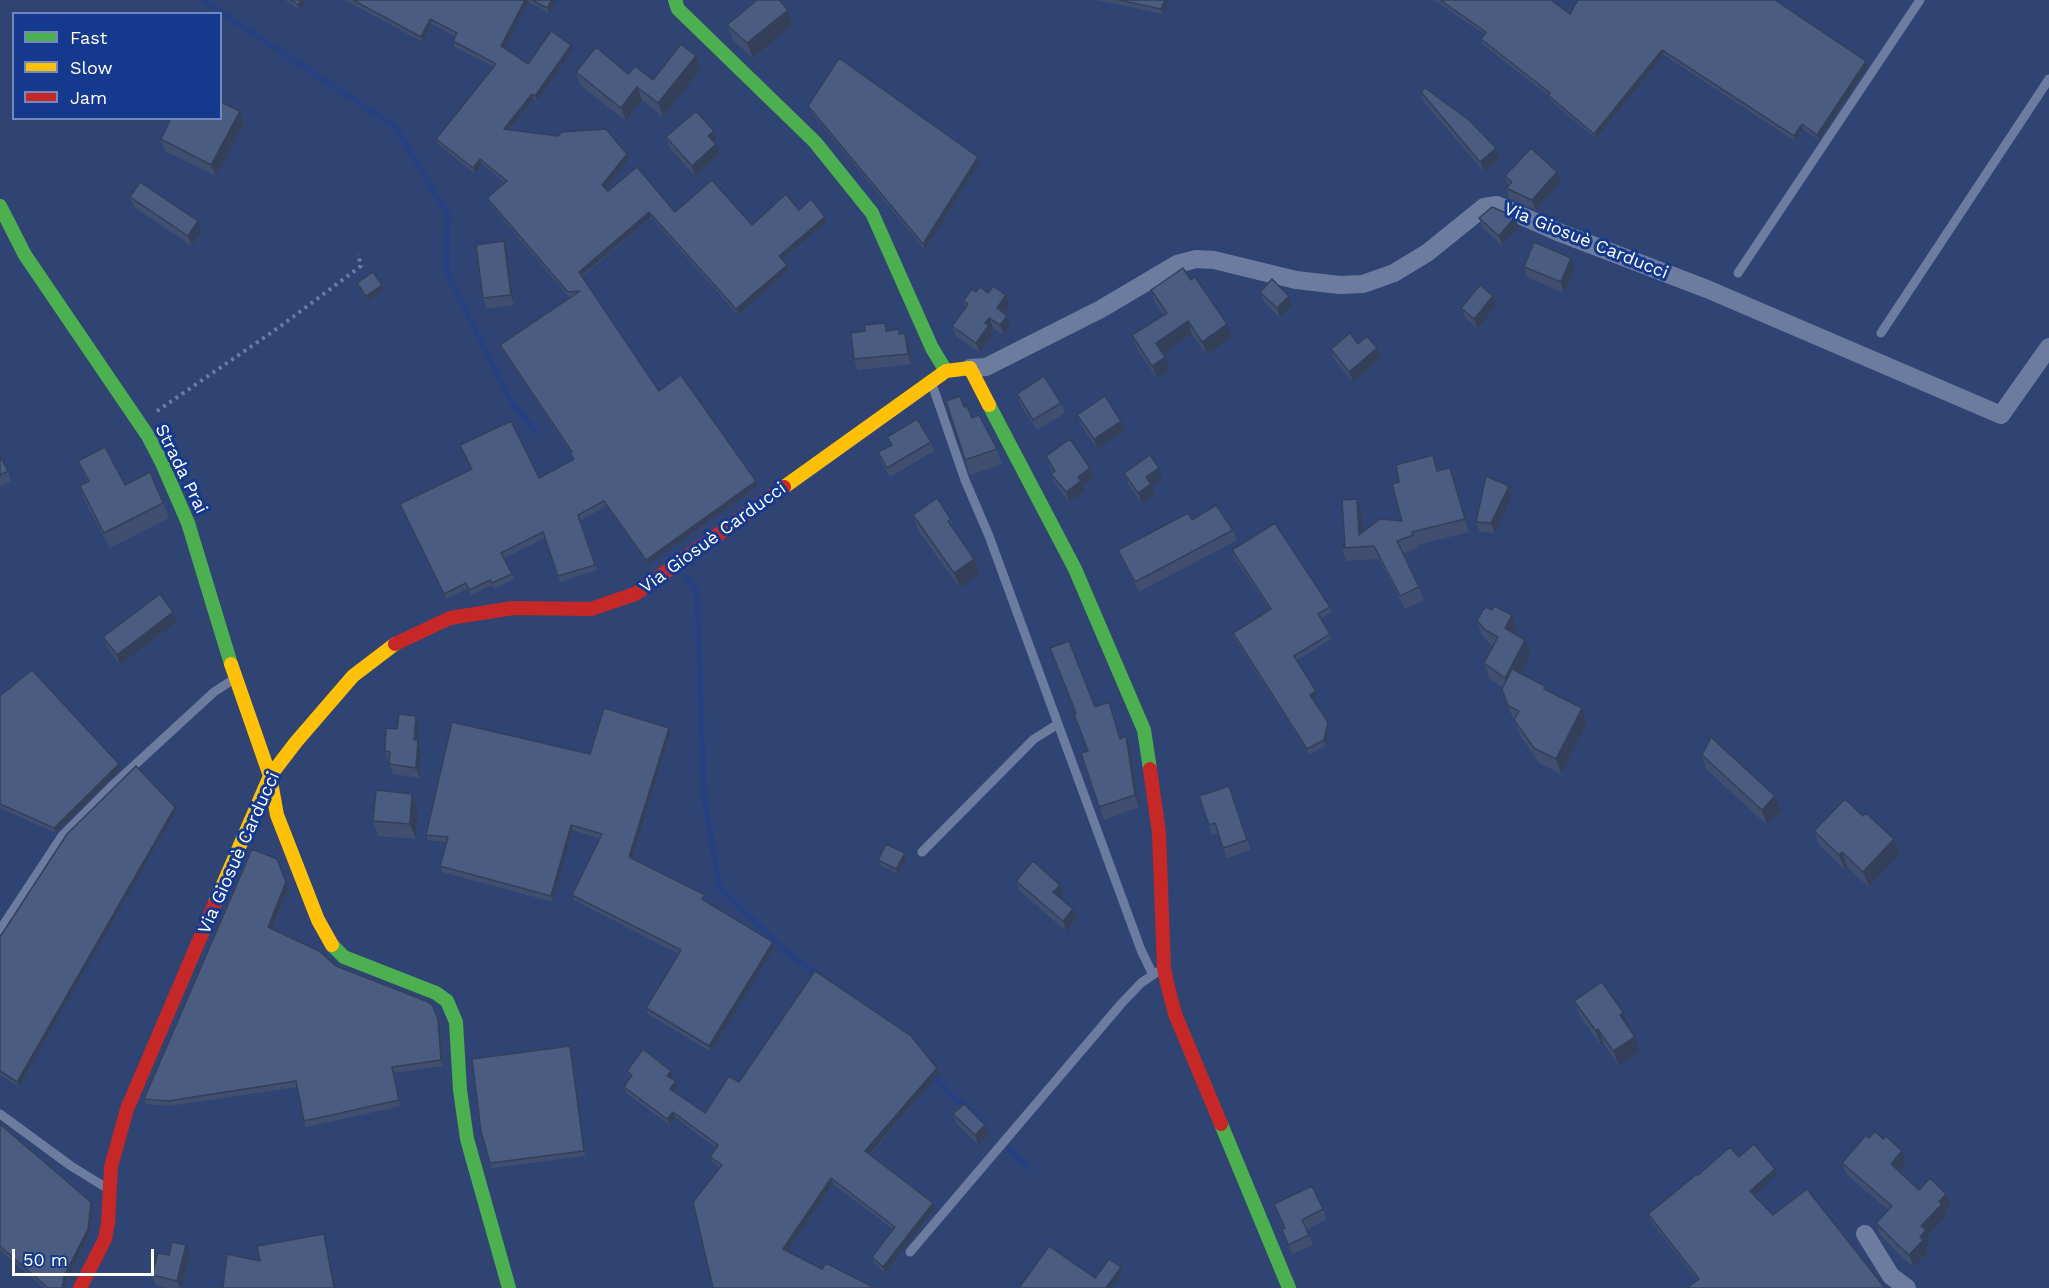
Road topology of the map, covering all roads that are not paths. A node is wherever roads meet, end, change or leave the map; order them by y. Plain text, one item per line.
1 (675, 0) edge
2 (1920, 0) edge
3 (2049, 79) edge
4 (0, 206) edge
5 (1738, 273) dead end
6 (1881, 333) dead end
7 (2049, 347) edge
8 (970, 368) junction
9 (946, 371) junction
10 (931, 382) junction
11 (235, 678) junction
12 (1058, 724) junction
13 (270, 776) junction
14 (922, 852) dead end
15 (0, 930) edge
16 (1158, 972) junction
17 (0, 1114) edge
18 (110, 1190) junction
19 (1865, 1233) dead end
20 (910, 1252) dead end
21 (80, 1288) edge
22 (509, 1288) edge
23 (1289, 1288) edge
24 (1907, 1288) edge

1 - 9 street
2 - 5 lane
3 - 6 lane
4 - 11 street, Strada Prai
7 - 8 street, Via Giosuè Carducci
8 - 9 street
8 - 16 street
9 - 10 street, Via Giosuè Carducci
10 - 12 lane
10 - 13 street, Via Giosuè Carducci
11 - 13 street, Strada Prai
11 - 15 lane
12 - 14 lane
12 - 16 lane
13 - 18 street, Via Giosuè Carducci
13 - 22 street, Strada Prai
16 - 20 lane
16 - 23 street
17 - 18 lane
18 - 21 street, Via Giosuè Carducci
19 - 24 street

